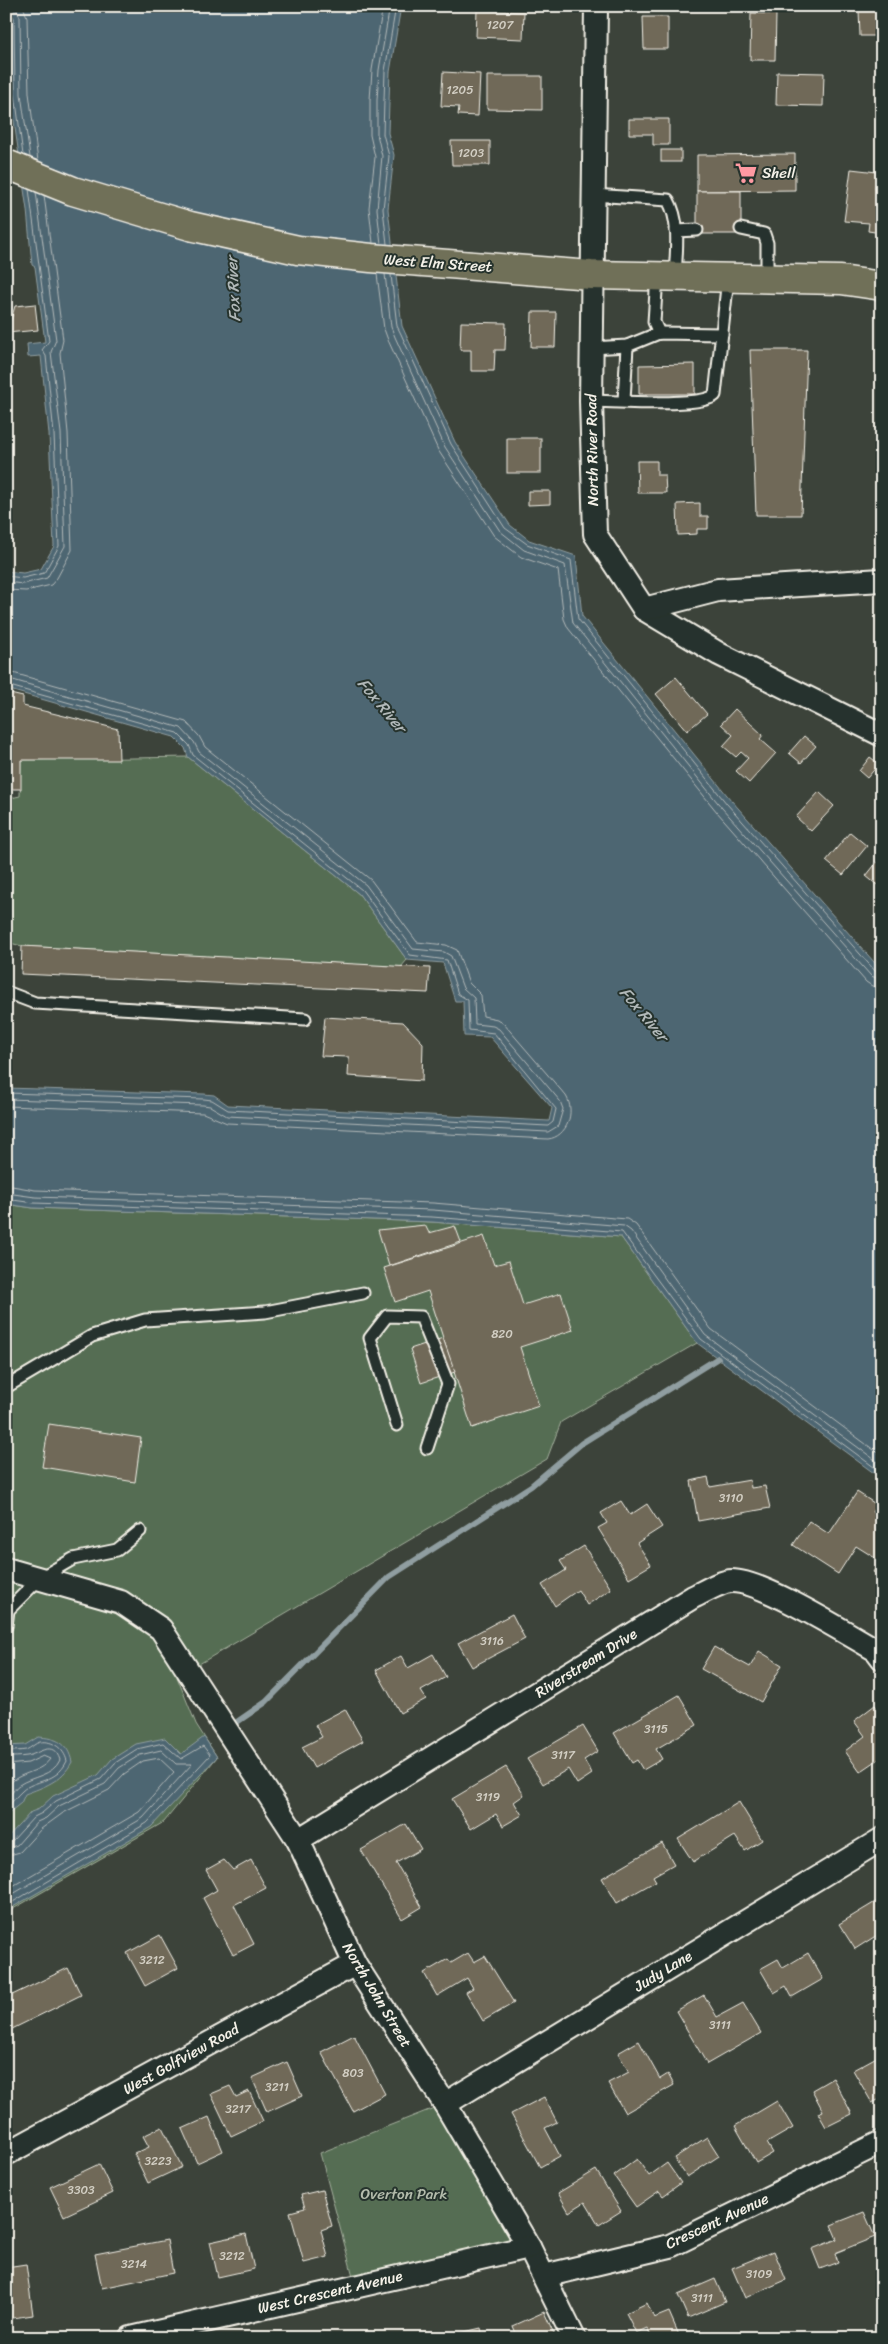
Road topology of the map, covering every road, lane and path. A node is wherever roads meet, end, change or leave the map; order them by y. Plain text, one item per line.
1 (596, 6) edge
2 (6, 164) edge
3 (593, 195) junction
4 (741, 228) dead end
5 (697, 230) dead end
6 (676, 231) junction
7 (591, 275) junction
8 (666, 276) junction
9 (728, 278) junction
10 (767, 278) junction
11 (882, 286) edge
12 (659, 333) junction
13 (722, 334) junction
14 (627, 346) junction
15 (591, 348) junction
16 (591, 401) junction
17 (624, 402) junction
18 (882, 580) edge
19 (644, 609) junction
20 (882, 735) edge
21 (6, 992) edge
22 (305, 1019) dead end
23 (363, 1292) dead end
24 (6, 1387) edge
25 (397, 1425) dead end
26 (428, 1448) dead end
27 (140, 1531) dead end
28 (6, 1569) edge
29 (40, 1578) junction
30 (7, 1610) edge
31 (7, 1625) edge
32 (882, 1658) edge
33 (882, 1839) edge
34 (298, 1840) junction
35 (355, 1964) junction
36 (445, 2104) junction
37 (882, 2142) edge
38 (6, 2154) edge
39 (529, 2247) junction
40 (544, 2276) junction
41 (131, 2338) edge
42 (574, 2338) edge

1 - 3 street, North River Road
2 - 7 main road, West Elm Street
3 - 6 lane
3 - 7 street, North River Road
4 - 10 lane
5 - 6 lane
6 - 8 lane
7 - 8 main road, West Elm Street
7 - 15 street, North River Road
8 - 9 main road, West Elm Street
8 - 12 lane
9 - 10 main road, West Elm Street
9 - 13 lane
10 - 11 main road, West Elm Street
12 - 13 lane
12 - 14 lane
13 - 17 lane
14 - 15 lane
14 - 17 lane
15 - 16 street, North River Road
16 - 17 lane
16 - 19 street, North River Road
18 - 19 street
19 - 20 street, North River Road
21 - 22 lane
23 - 24 lane
25 - 26 lane
27 - 29 lane
28 - 29 street
29 - 30 lane
29 - 34 street, North John Street
30 - 31 lane
32 - 34 street, Riverstream Drive
33 - 36 street, Judy Lane
34 - 35 street, North John Street
35 - 36 street, North John Street
35 - 38 street, West Golfview Road
36 - 39 street, North John Street
37 - 40 street, Crescent Avenue
39 - 40 street, North John Street
39 - 41 street, West Crescent Avenue
40 - 42 street, North John Street

